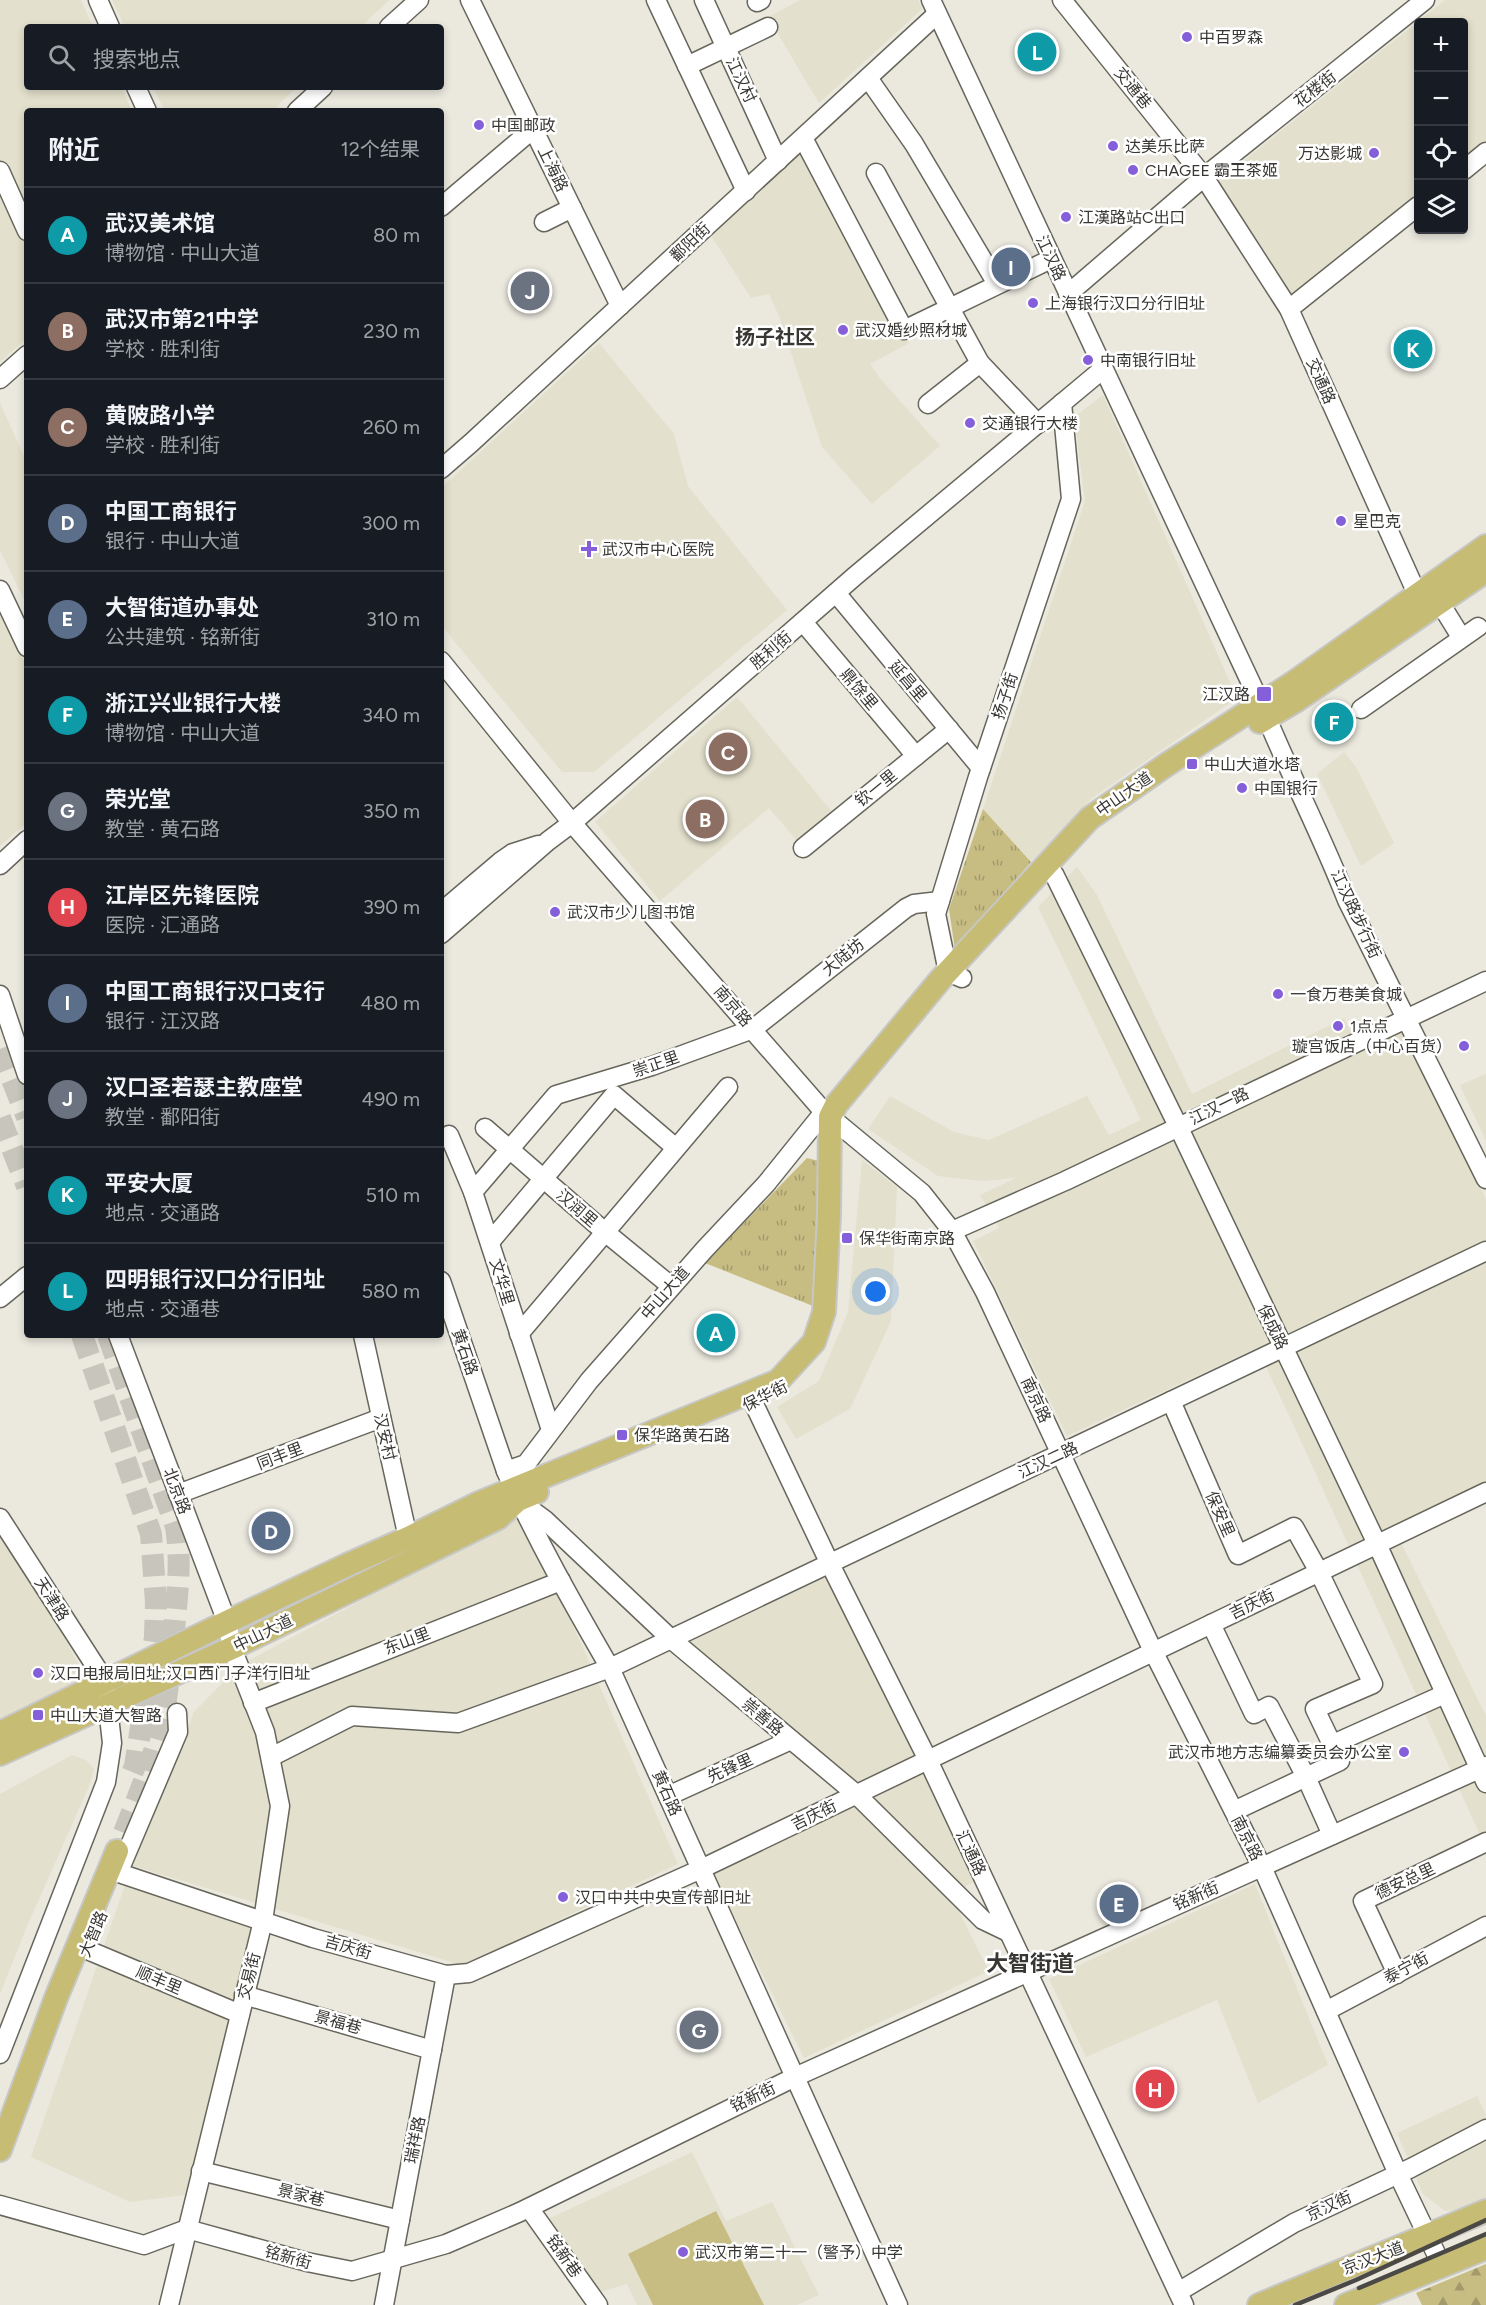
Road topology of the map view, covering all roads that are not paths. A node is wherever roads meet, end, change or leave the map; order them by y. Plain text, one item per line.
1 (98, 0) edge
2 (418, 0) edge
3 (470, 0) edge
4 (656, 0) edge
5 (704, 0) edge
6 (1062, 0) edge
7 (1425, 0) edge
8 (934, 7) edge
9 (109, 24) edge
10 (392, 24) edge
11 (768, 27) dead end
12 (726, 48) junction
13 (687, 66) junction
14 (868, 78) junction
15 (137, 90) edge
16 (320, 90) edge
17 (146, 108) edge
18 (300, 108) edge
19 (533, 129) junction
20 (803, 138) junction
21 (1486, 152) edge
22 (778, 161) junction
23 (1468, 167) edge
24 (0, 171) edge
25 (876, 173) dead end
26 (1204, 177) junction
27 (746, 191) junction
28 (444, 204) edge
29 (572, 208) junction
30 (1414, 210) edge
31 (24, 221) edge
32 (544, 222) dead end
33 (1051, 259) junction
34 (997, 284) junction
35 (1068, 294) junction
36 (620, 306) junction
37 (950, 306) junction
38 (1289, 309) junction
39 (24, 358) edge
40 (980, 363) junction
41 (1103, 369) junction
42 (0, 379) edge
43 (928, 404) dead end
44 (1062, 404) junction
45 (1038, 424) junction
46 (444, 466) edge
47 (1486, 546) edge
48 (1486, 571) edge
49 (0, 590) edge
50 (836, 593) junction
51 (1418, 596) junction
52 (1440, 603) junction
53 (803, 622) junction
54 (1478, 627) dead end
55 (1461, 638) junction
56 (24, 641) edge
57 (444, 665) edge
58 (1361, 709) dead end
59 (1264, 711) junction
60 (949, 729) junction
61 (916, 756) junction
62 (981, 768) junction
63 (572, 823) junction
64 (548, 841) junction
65 (24, 843) edge
66 (803, 848) dead end
67 (0, 865) edge
68 (1054, 874) junction
69 (940, 901) junction
70 (444, 909) edge
71 (444, 931) edge
72 (955, 975) junction
73 (1486, 981) edge
74 (0, 995) edge
75 (1405, 1018) junction
76 (753, 1029) junction
77 (24, 1066) edge
78 (728, 1087) dead end
79 (831, 1117) junction
80 (1178, 1126) junction
81 (485, 1128) dead end
82 (449, 1135) dead end
83 (676, 1148) junction
84 (510, 1150) junction
85 (543, 1179) junction
86 (1486, 1179) edge
87 (473, 1192) junction
88 (952, 1231) junction
89 (605, 1232) junction
90 (490, 1242) junction
91 (1486, 1251) edge
92 (24, 1278) edge
93 (671, 1286) dead end
94 (444, 1290) edge
95 (0, 1298) edge
96 (519, 1334) junction
97 (119, 1338) edge
98 (364, 1338) edge
99 (1283, 1348) junction
100 (1171, 1401) junction
101 (754, 1404) junction
102 (381, 1418) junction
103 (550, 1430) junction
104 (1061, 1453) junction
105 (513, 1486) junction
106 (1486, 1492) edge
107 (178, 1494) junction
108 (0, 1518) edge
109 (408, 1538) junction
110 (1377, 1544) junction
111 (830, 1563) junction
112 (1319, 1572) junction
113 (561, 1581) junction
114 (227, 1622) junction
115 (1211, 1624) junction
116 (671, 1639) junction
117 (232, 1648) junction
118 (1153, 1652) junction
119 (610, 1668) junction
120 (105, 1681) junction
121 (1445, 1694) junction
122 (253, 1703) junction
123 (108, 1705) junction
124 (177, 1713) dead end
125 (0, 1733) edge
126 (791, 1740) junction
127 (1333, 1744) junction
128 (0, 1754) edge
129 (271, 1757) junction
130 (928, 1760) junction
131 (1484, 1772) edge
132 (1306, 1777) junction
133 (856, 1794) junction
134 (668, 1796) junction
135 (1234, 1811) junction
136 (1332, 1835) junction
137 (1486, 1842) edge
138 (113, 1855) junction
139 (1262, 1867) junction
140 (701, 1869) junction
141 (263, 1921) junction
142 (1486, 1926) edge
143 (1008, 1932) junction
144 (82, 1948) junction
145 (1027, 1972) junction
146 (1397, 1974) junction
147 (446, 1975) junction
148 (244, 1995) junction
149 (1326, 2011) junction
150 (240, 2014) junction
151 (432, 2050) junction
152 (0, 2054) edge
153 (795, 2077) junction
154 (0, 2112) edge
155 (1486, 2129) edge
156 (0, 2152) edge
157 (201, 2171) junction
158 (1398, 2174) junction
159 (0, 2205) edge
160 (529, 2208) junction
161 (1486, 2211) edge
162 (400, 2220) junction
163 (187, 2229) junction
164 (1427, 2237) junction
165 (1486, 2248) edge
166 (392, 2260) junction
167 (1442, 2266) junction
168 (1181, 2299) edge
169 (169, 2305) edge
170 (384, 2305) edge
171 (598, 2305) edge
172 (898, 2305) edge
173 (1259, 2305) edge
174 (1346, 2305) edge

1 - 9 street
2 - 10 street
3 - 19 street, 上海路
4 - 13 street
5 - 12 street, 江汉村
6 - 26 street, 交通巷
7 - 26 street, 花楼街
8 - 14 street, 鄱阳街
8 - 33 street, 江汉路
11 - 12 street
12 - 13 street
12 - 22 street, 江汉村
13 - 27 street
14 - 20 street, 鄱阳街
14 - 34 street
15 - 17 street
16 - 18 street
19 - 28 street
19 - 29 street, 上海路
20 - 22 street, 鄱阳街
20 - 37 street
21 - 23 street
22 - 27 street, 鄱阳街
24 - 31 street
25 - 37 street
26 - 35 street, 花楼街
26 - 38 street, 交通路
27 - 36 street, 鄱阳街
29 - 32 street
29 - 36 street, 上海路
30 - 38 street
33 - 34 street
33 - 35 street, 江汉路
34 - 37 street
35 - 41 street, 江汉路
36 - 46 street, 鄱阳街
37 - 40 street
38 - 51 street, 交通路
39 - 42 street
40 - 43 street
40 - 45 street
41 - 44 street, 胜利街
41 - 59 street, 江汉路
44 - 45 street, 胜利街
44 - 62 street, 扬子街
45 - 50 street, 胜利街
47 - 51 main road, 中山大道
48 - 52 main road, 中山大道
49 - 56 street
50 - 53 street, 胜利街
50 - 60 street, 延昌里
51 - 59 main road, 中山大道
52 - 55 street
52 - 59 main road, 中山大道
53 - 61 street, 鼎馀里
53 - 63 street, 胜利街
54 - 55 street
55 - 58 street
57 - 63 street, 南京路
59 - 68 main road, 中山大道
59 - 72 main road, 中山大道
59 - 75 street, 江汉路步行街
60 - 61 street, 钦一里
60 - 62 street, 延昌里
61 - 66 street, 钦一里
62 - 69 street, 扬子街
63 - 64 street, 胜利街
63 - 76 street, 南京路
64 - 70 street
64 - 71 street, 胜利街
65 - 67 street
68 - 72 main road, 中山大道
68 - 80 street, 保成路
69 - 72 street, 扬子街
69 - 76 street, 大陆坊
72 - 79 main road, 中山大道
73 - 75 street, 江汉一路
74 - 77 street
75 - 80 street, 江汉一路
75 - 86 street, 江汉路步行街
76 - 79 street, 南京路
76 - 84 street, 崇正里
78 - 83 street
79 - 88 street, 南京路
79 - 101 main road, 保华街
79 - 103 street, 中山大道
79 - 105 main road, 保华街
80 - 88 street, 江汉一路
80 - 99 street, 保成路
81 - 84 street, 汉润里
82 - 87 street, 文华里
83 - 85 street
83 - 89 street
84 - 85 street, 汉润里
84 - 87 street
85 - 89 street, 汉润里
85 - 90 street
87 - 90 street, 文华里
88 - 104 street, 南京路
89 - 93 street, 汉润里
89 - 96 street
90 - 96 street, 文华里
91 - 99 street, 江汉二路
92 - 95 street
94 - 105 street, 黄石路
96 - 103 street, 文华里
97 - 107 street, 北京路
98 - 102 street, 汉安村
99 - 100 street, 江汉二路
99 - 110 street, 保成路
100 - 104 street, 江汉二路
100 - 112 street, 保安里
101 - 105 main road, 保华街
101 - 111 street, 汇通路
102 - 107 street, 同丰里
102 - 109 street, 汉安村
103 - 105 street, 中山大道
104 - 111 street, 江汉二路
104 - 118 street, 南京路
105 - 109 main road, 中山大道
105 - 113 street, 黄石路
105 - 116 street, 崇善路
105 - 117 main road, 中山大道
106 - 110 street, 吉庆街
107 - 114 street, 北京路
108 - 120 street, 天津路
109 - 114 main road, 中山大道
110 - 112 street, 吉庆街
110 - 121 street, 保成路
111 - 116 street, 江汉二路
111 - 130 street, 汇通路
112 - 115 street, 吉庆街
112 - 127 street
113 - 119 street, 黄石路
113 - 122 street, 东山里
114 - 117 street, 北京路
114 - 120 main road, 中山大道
115 - 118 street, 吉庆街
115 - 132 street
116 - 119 street, 江汉二路
116 - 126 street, 崇善路
117 - 122 street, 交易街
117 - 123 main road, 中山大道
118 - 130 street, 吉庆街
118 - 135 street, 南京路
119 - 129 street, 江汉二路
119 - 134 street, 黄石路
120 - 123 street
120 - 125 main road, 中山大道
121 - 127 street
121 - 131 street, 保成路
122 - 129 street, 交易街
123 - 128 main road, 中山大道
123 - 152 street
124 - 138 street, 大智路
126 - 133 street, 崇善路
126 - 134 street, 先锋里
127 - 132 street
129 - 141 street, 交易街
130 - 133 street, 吉庆街
130 - 143 street, 汇通路
131 - 136 street, 铭新街
132 - 135 street
132 - 136 street
133 - 140 street, 吉庆街
133 - 143 street, 崇善路
134 - 140 street, 黄石路
135 - 139 street, 南京路
136 - 139 street, 铭新街
137 - 146 street, 德安总里
138 - 141 street, 吉庆街
138 - 144 main road, 大智路
138 - 154 main road, 大智路
139 - 145 street, 铭新街
139 - 149 street, 南京路
140 - 147 street, 吉庆街
140 - 153 street, 黄石路
141 - 147 street, 吉庆街
141 - 148 street, 交易街
142 - 146 street, 泰宁街
143 - 145 street, 汇通路
144 - 150 street, 顺丰里
144 - 156 main road, 大智路
145 - 153 street, 铭新街
145 - 168 street, 汇通路
146 - 149 street, 泰宁街
147 - 151 street, 瑞祥路
148 - 150 street, 交易街
148 - 151 street, 景福巷
149 - 158 street, 南京路
150 - 157 street, 交易街
151 - 162 street, 瑞祥路
153 - 160 street, 铭新街
153 - 172 street, 黄石路
155 - 158 street, 京汉街
157 - 162 street, 景家巷
157 - 163 street, 交易街
158 - 164 street, 南京路
158 - 168 street, 京汉街
159 - 163 street
160 - 166 street, 铭新街
160 - 171 street, 铭新巷
161 - 164 main road, 京汉大道
162 - 166 street, 瑞祥路
163 - 166 street, 铭新街
163 - 169 street, 交易街
164 - 167 street, 南京路
164 - 173 main road, 京汉大道
165 - 167 main road, 京汉大道
166 - 170 street, 瑞祥路
167 - 174 main road, 京汉大道

